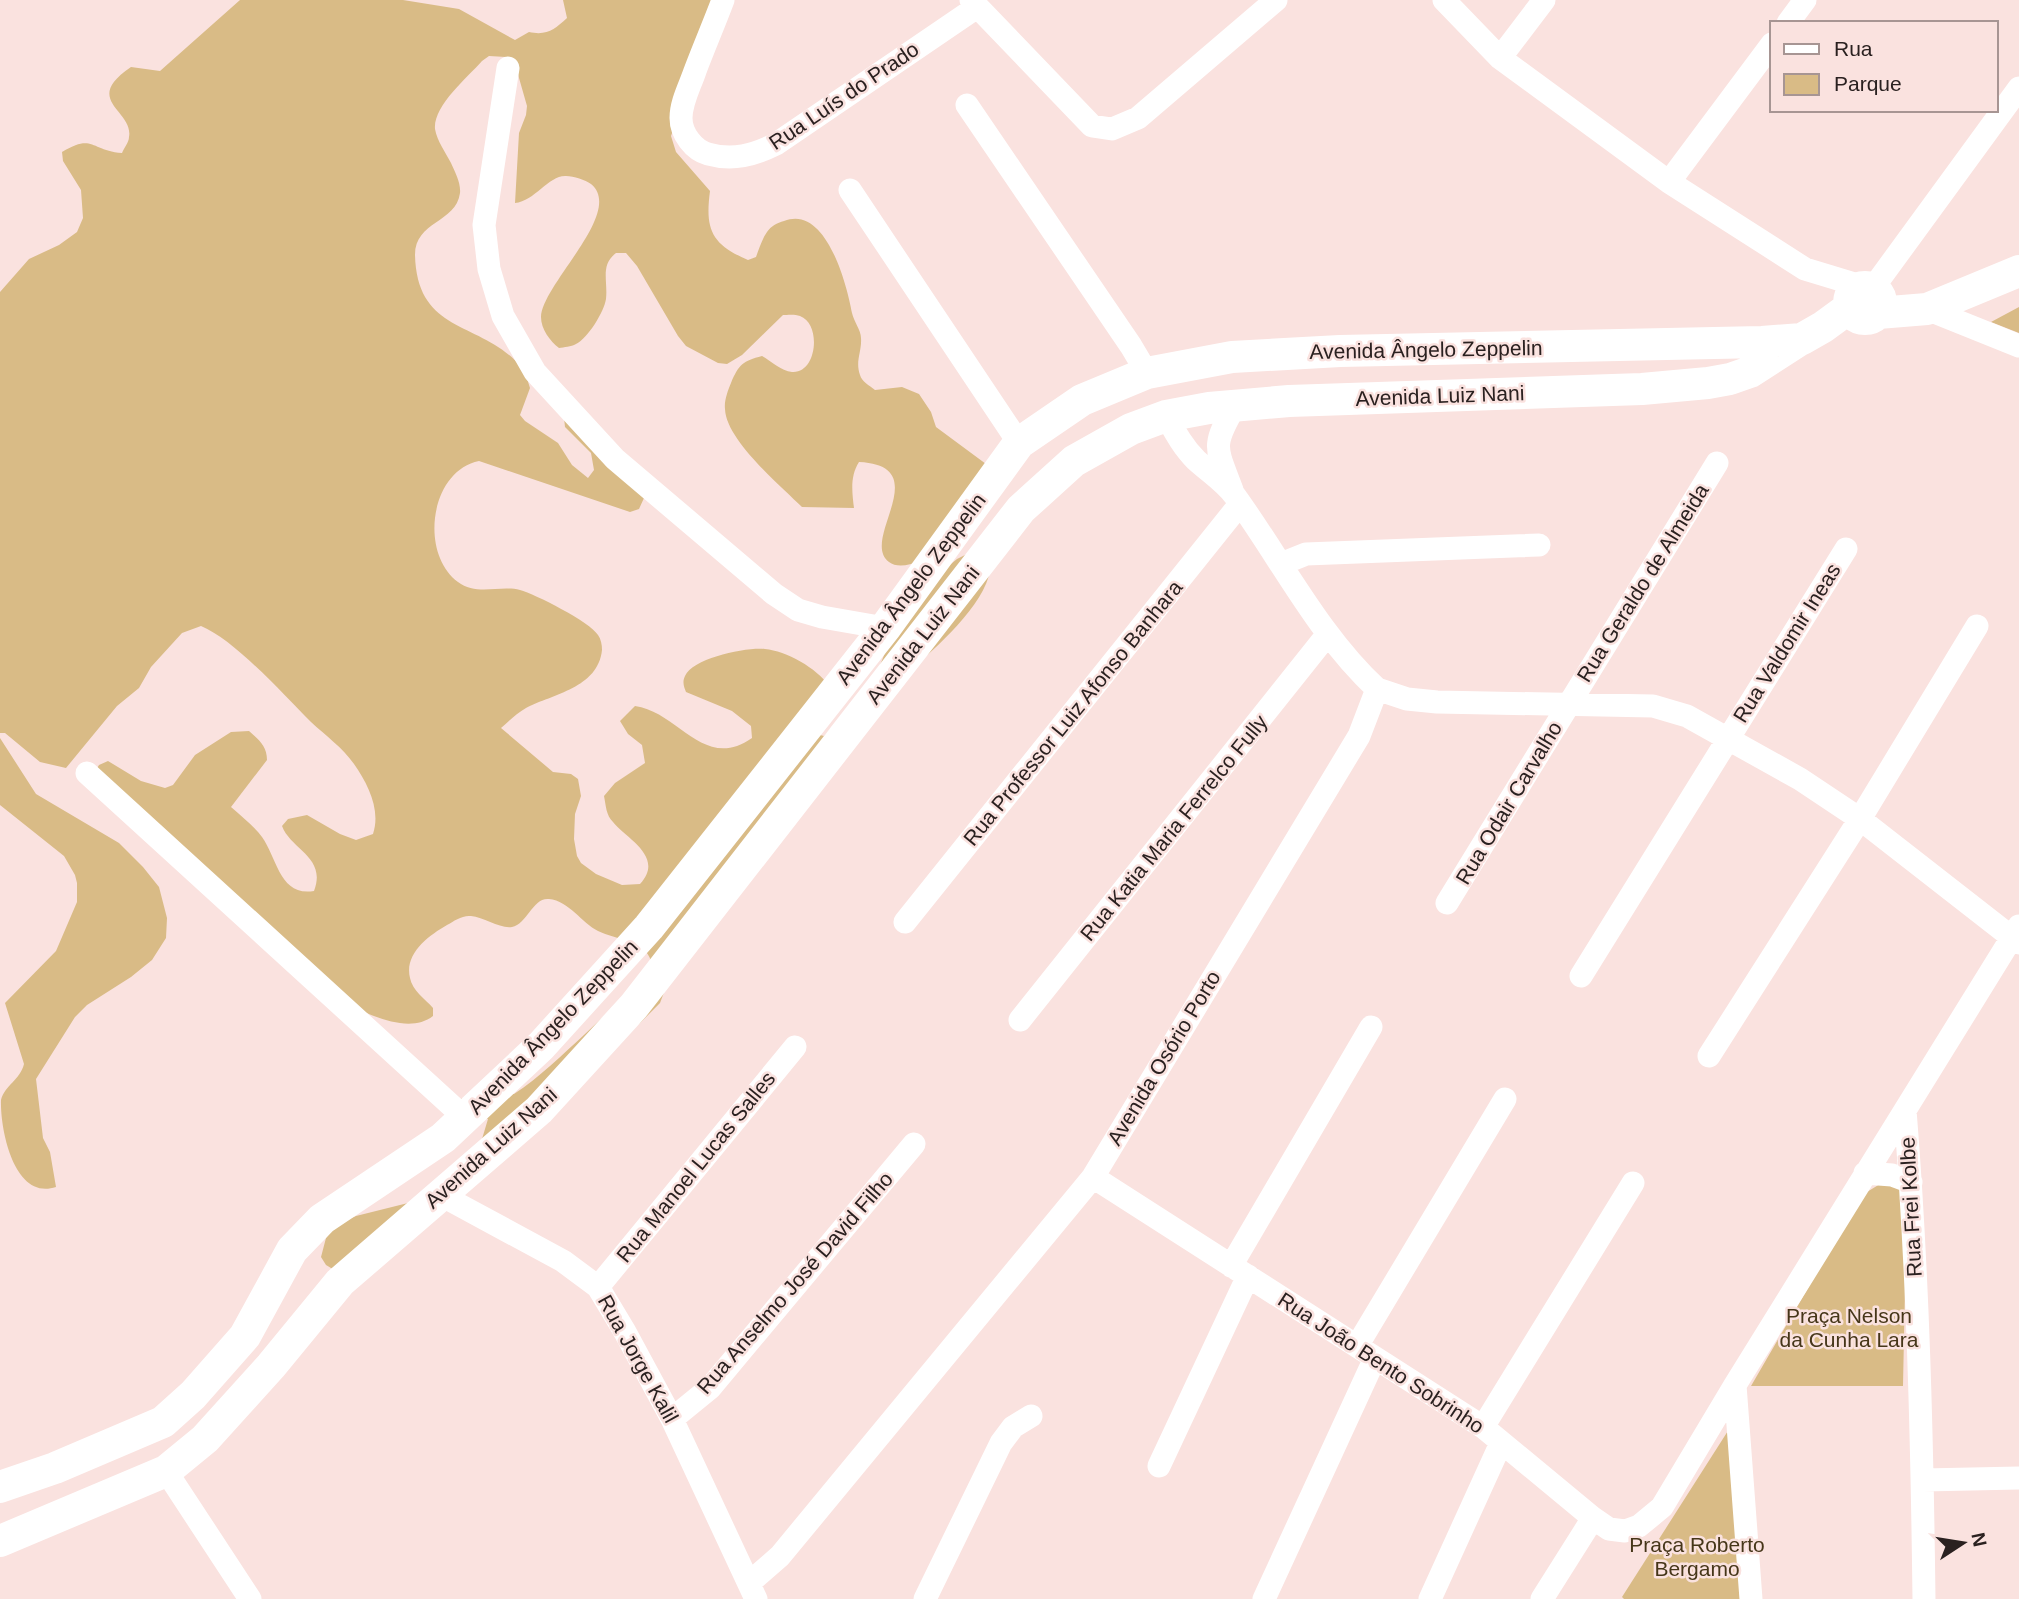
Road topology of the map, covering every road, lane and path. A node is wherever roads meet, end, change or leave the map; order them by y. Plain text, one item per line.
1 (723, 0) edge
2 (1276, 0) edge
3 (1444, 0) edge
4 (1544, 0) edge
5 (1805, 0) edge
6 (974, 3) edge
7 (1789, 21) edge
8 (1770, 47) edge
9 (1500, 58) junction
10 (508, 68) dead end
11 (2019, 88) edge
12 (967, 105) dead end
13 (1669, 182) junction
14 (850, 190) dead end
15 (2019, 271) edge
16 (1863, 301) junction
17 (1920, 309) junction
18 (1812, 333) junction
19 (2019, 346) edge
20 (1147, 373) junction
21 (1235, 406) junction
22 (1166, 416) junction
23 (1019, 443) junction
24 (1717, 463) dead end
25 (1236, 499) junction
26 (1539, 545) dead end
27 (1846, 548) dead end
28 (1281, 564) junction
29 (1977, 626) dead end
30 (885, 628) junction
31 (1327, 635) junction
32 (1377, 689) junction
33 (1570, 703) junction
34 (1728, 738) junction
35 (87, 773) dead end
36 (1860, 819) junction
37 (1447, 903) dead end
38 (905, 922) dead end
39 (2017, 935) edge
40 (1581, 976) dead end
41 (1020, 1020) dead end
42 (1371, 1027) dead end
43 (795, 1047) dead end
44 (1709, 1056) dead end
45 (1504, 1100) dead end
46 (1905, 1110) junction
47 (466, 1118) junction
48 (914, 1144) dead end
49 (1865, 1173) junction
50 (1093, 1177) junction
51 (1911, 1182) junction
52 (1633, 1183) dead end
53 (439, 1194) junction
54 (1239, 1271) junction
55 (598, 1287) junction
56 (245, 1336) junction
57 (1366, 1352) junction
58 (271, 1366) junction
59 (1735, 1385) junction
60 (1031, 1416) dead end
61 (672, 1419) junction
62 (1483, 1427) junction
63 (1502, 1443) junction
64 (1159, 1466) dead end
65 (166, 1471) junction
66 (2019, 1478) edge
67 (1923, 1480) junction
68 (0, 1488) edge
69 (1593, 1518) junction
70 (0, 1541) edge
71 (752, 1591) edge
72 (250, 1599) edge
73 (925, 1599) edge
74 (1264, 1599) edge
75 (1430, 1599) edge
76 (1542, 1599) edge
77 (1751, 1599) edge
78 (1924, 1599) edge

1 - 6 street, Rua Luís do Prado
2 - 6 street
3 - 9 street
4 - 9 street
5 - 7 street
8 - 13 street
9 - 13 street
10 - 30 street
11 - 16 street
12 - 20 street
13 - 16 street
14 - 23 street
15 - 17 street
16 - 17 street
16 - 18 street
17 - 19 street
18 - 20 street, Avenida Ângelo Zeppelin
18 - 21 street, Avenida Luiz Nani
20 - 23 street, Avenida Ângelo Zeppelin
21 - 22 street, Avenida Luiz Nani
21 - 25 street
22 - 25 street
22 - 53 street, Avenida Luiz Nani
23 - 30 street, Avenida Ângelo Zeppelin
24 - 33 street, Rua Geraldo de Almeida
25 - 28 street
25 - 38 street, Rua Professor Luiz Afonso Banhara
26 - 28 street
27 - 34 street, Rua Valdomir Ineas
28 - 31 street
29 - 36 street
30 - 47 street, Avenida Ângelo Zeppelin
31 - 32 street
31 - 41 street, Rua Katia Maria Ferrelco Fully
32 - 33 street
32 - 50 street, Avenida Osório Porto
33 - 34 street
33 - 37 street, Rua Odair Carvalho
34 - 36 street
34 - 40 street, Rua Valdomir Ineas
35 - 47 street
36 - 39 street
36 - 44 street
39 - 46 street
42 - 54 street
43 - 55 street, Rua Manoel Lucas Salles
45 - 57 street
46 - 49 street
46 - 51 street, Rua Frei Kolbe
47 - 56 street, Avenida Ângelo Zeppelin
48 - 61 street, Rua Anselmo José David Filho
49 - 51 street
49 - 59 street
50 - 54 street, Rua João Bento Sobrinho
50 - 71 street, Avenida Osório Porto
51 - 67 street, Rua Frei Kolbe
52 - 62 street
53 - 55 street, Rua Jorge Kalil
53 - 58 street, Avenida Luiz Nani
54 - 57 street, Rua João Bento Sobrinho
54 - 64 street
55 - 61 street, Rua Jorge Kalil
56 - 58 street
56 - 68 street, Avenida Ângelo Zeppelin
57 - 62 street, Rua João Bento Sobrinho
57 - 74 street
58 - 65 street
59 - 69 street, Rua João Bento Sobrinho
59 - 77 street
60 - 73 street
61 - 71 street, Rua Jorge Kalil
62 - 63 street, Rua João Bento Sobrinho
63 - 69 street, Rua João Bento Sobrinho
63 - 75 street
65 - 70 street
65 - 72 street
66 - 67 street
67 - 78 street, Rua Frei Kolbe
69 - 76 street

